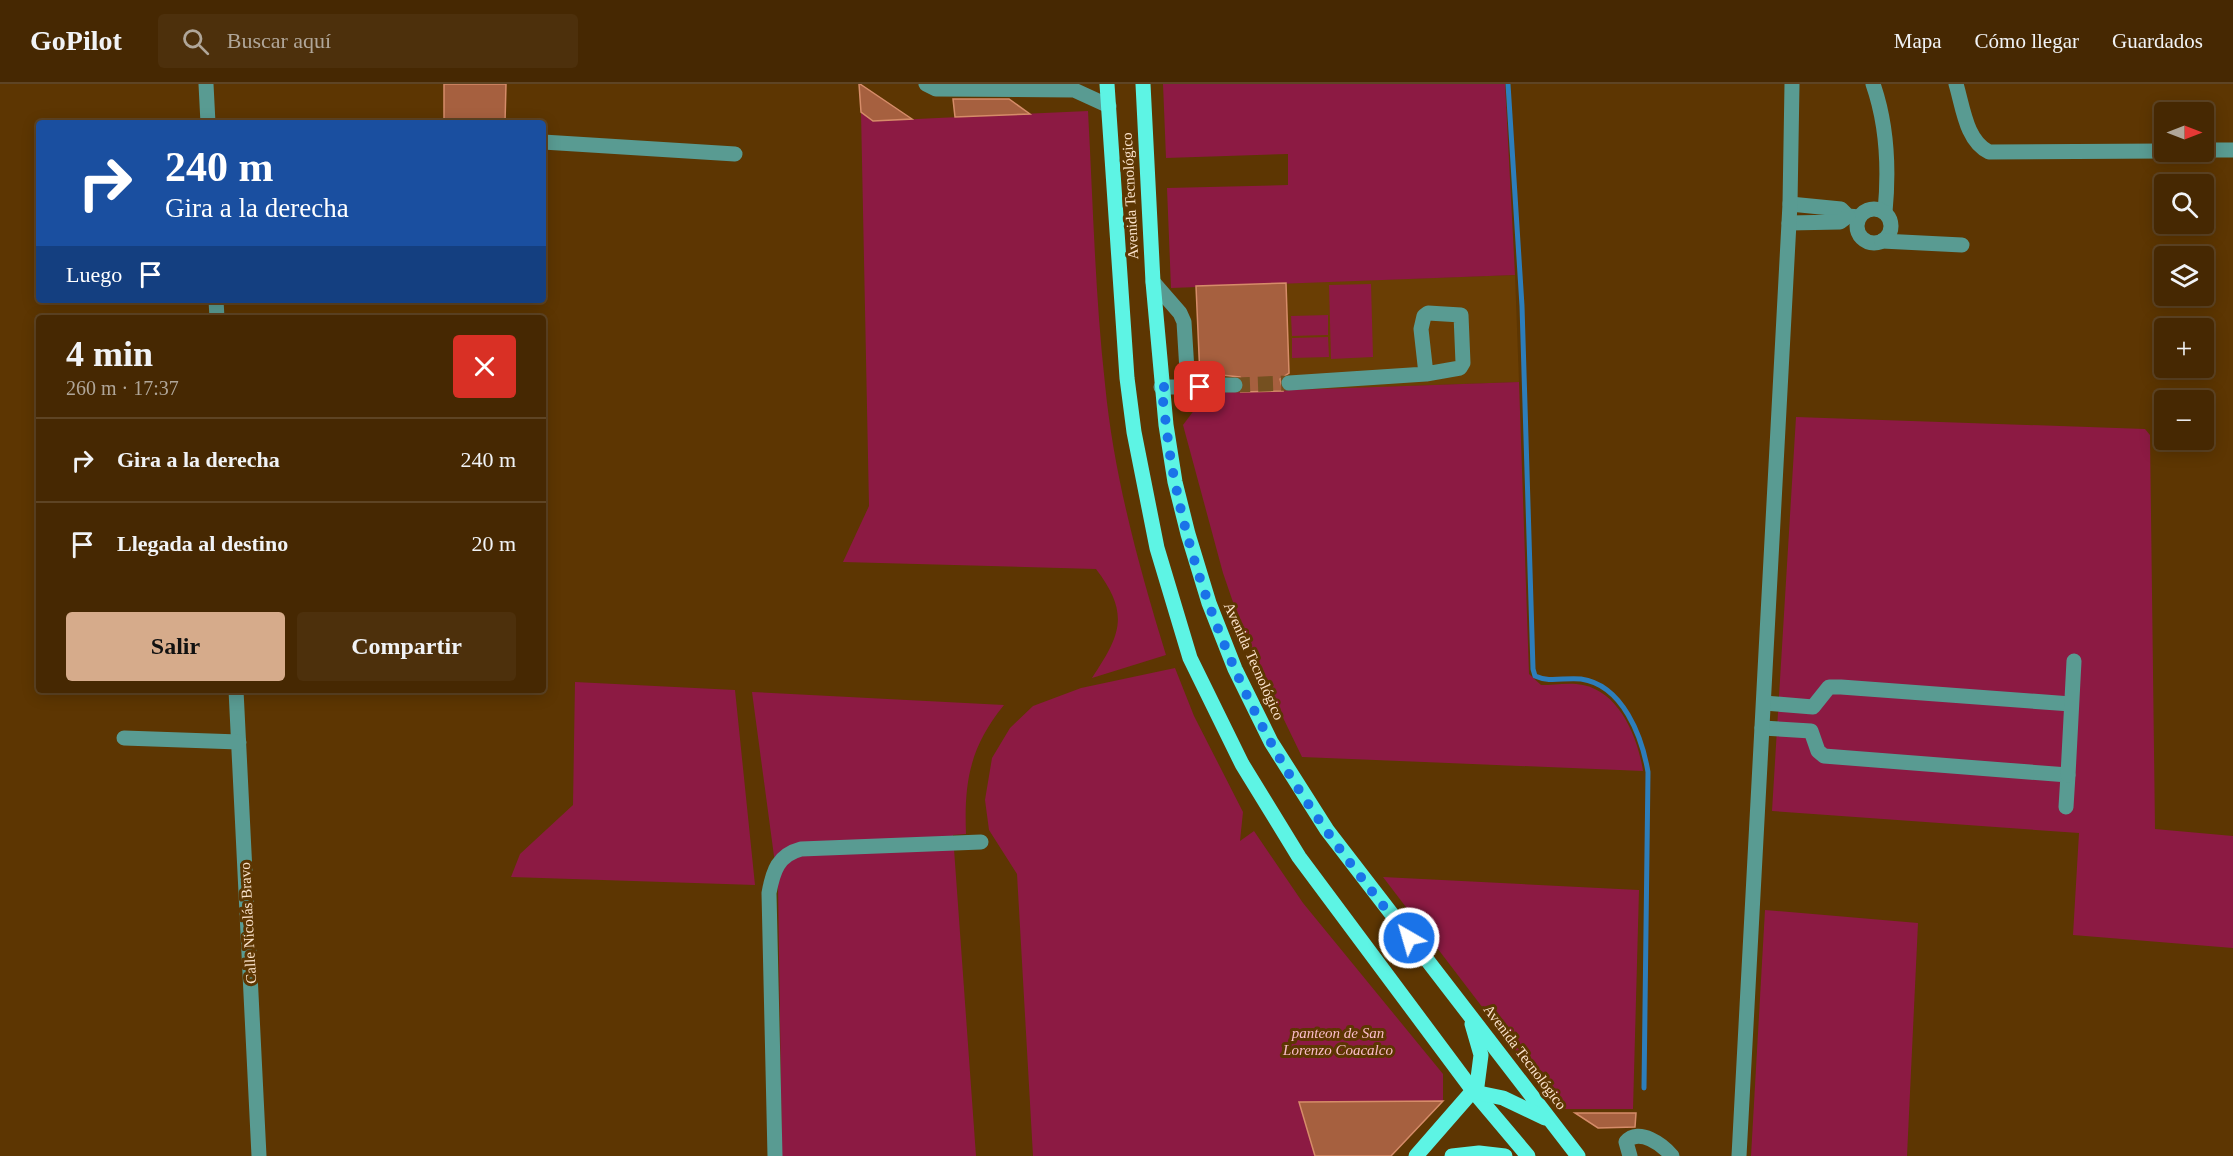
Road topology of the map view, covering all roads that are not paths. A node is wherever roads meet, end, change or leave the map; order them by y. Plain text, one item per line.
1 (206, 84) edge
2 (926, 84) edge
3 (1107, 84) edge
4 (1143, 84) edge
5 (1792, 84) edge
6 (1873, 84) edge
7 (1956, 84) edge
8 (1073, 87) edge
9 (1109, 106) junction
10 (208, 120) edge
11 (546, 142) edge
12 (2214, 150) edge
13 (2233, 150) edge
14 (2154, 151) edge
15 (735, 154) dead end
16 (1790, 204) junction
17 (1885, 213) junction
18 (1854, 216) junction
19 (1789, 223) junction
20 (1882, 242) junction
21 (1962, 245) dead end
22 (1153, 282) junction
23 (1426, 374) dead end
24 (1289, 382) tunnel mouth
25 (1161, 387) junction
26 (2074, 661) dead end
27 (236, 693) edge
28 (1764, 703) junction
29 (2072, 704) junction
30 (1762, 728) junction
31 (124, 738) dead end
32 (239, 742) junction
33 (2068, 775) junction
34 (2066, 807) dead end
35 (981, 842) dead end
36 (1468, 1012) junction
37 (1474, 1092) junction
38 (1557, 1128) junction
39 (259, 1156) edge
40 (775, 1156) edge
41 (1416, 1156) edge
42 (1452, 1156) edge
43 (1505, 1156) edge
44 (1528, 1156) edge
45 (1578, 1156) edge
46 (1630, 1156) edge
47 (1672, 1156) edge
48 (1739, 1156) edge

1 - 10 street
2 - 8 street
3 - 9 main road, Avenida Tecnológico
4 - 22 main road, Avenida Tecnológico
5 - 16 street
6 - 17 street
7 - 14 street
8 - 9 street
9 - 37 main road, Avenida Tecnológico
11 - 15 street
12 - 13 street
16 - 18 street
16 - 19 street
17 - 18 street
17 - 20 street
18 - 19 street
18 - 20 street
19 - 28 street
20 - 21 street
22 - 25 main road, Avenida Tecnológico
22 - 25 street
23 - 24 street
25 - 36 main road, Avenida Tecnológico
26 - 29 street
27 - 32 street, Calle Nicolás Bravo
28 - 29 street
28 - 30 street
29 - 33 street
30 - 33 street
30 - 48 street
31 - 32 street
32 - 39 street, Calle Nicolás Bravo
33 - 34 street
35 - 40 street
36 - 37 main road
36 - 38 main road, Avenida Tecnológico
37 - 38 main road
37 - 41 main road
37 - 44 main road, Avenida Tecnológico
38 - 45 main road, Avenida Tecnológico
42 - 43 main road
46 - 47 street

